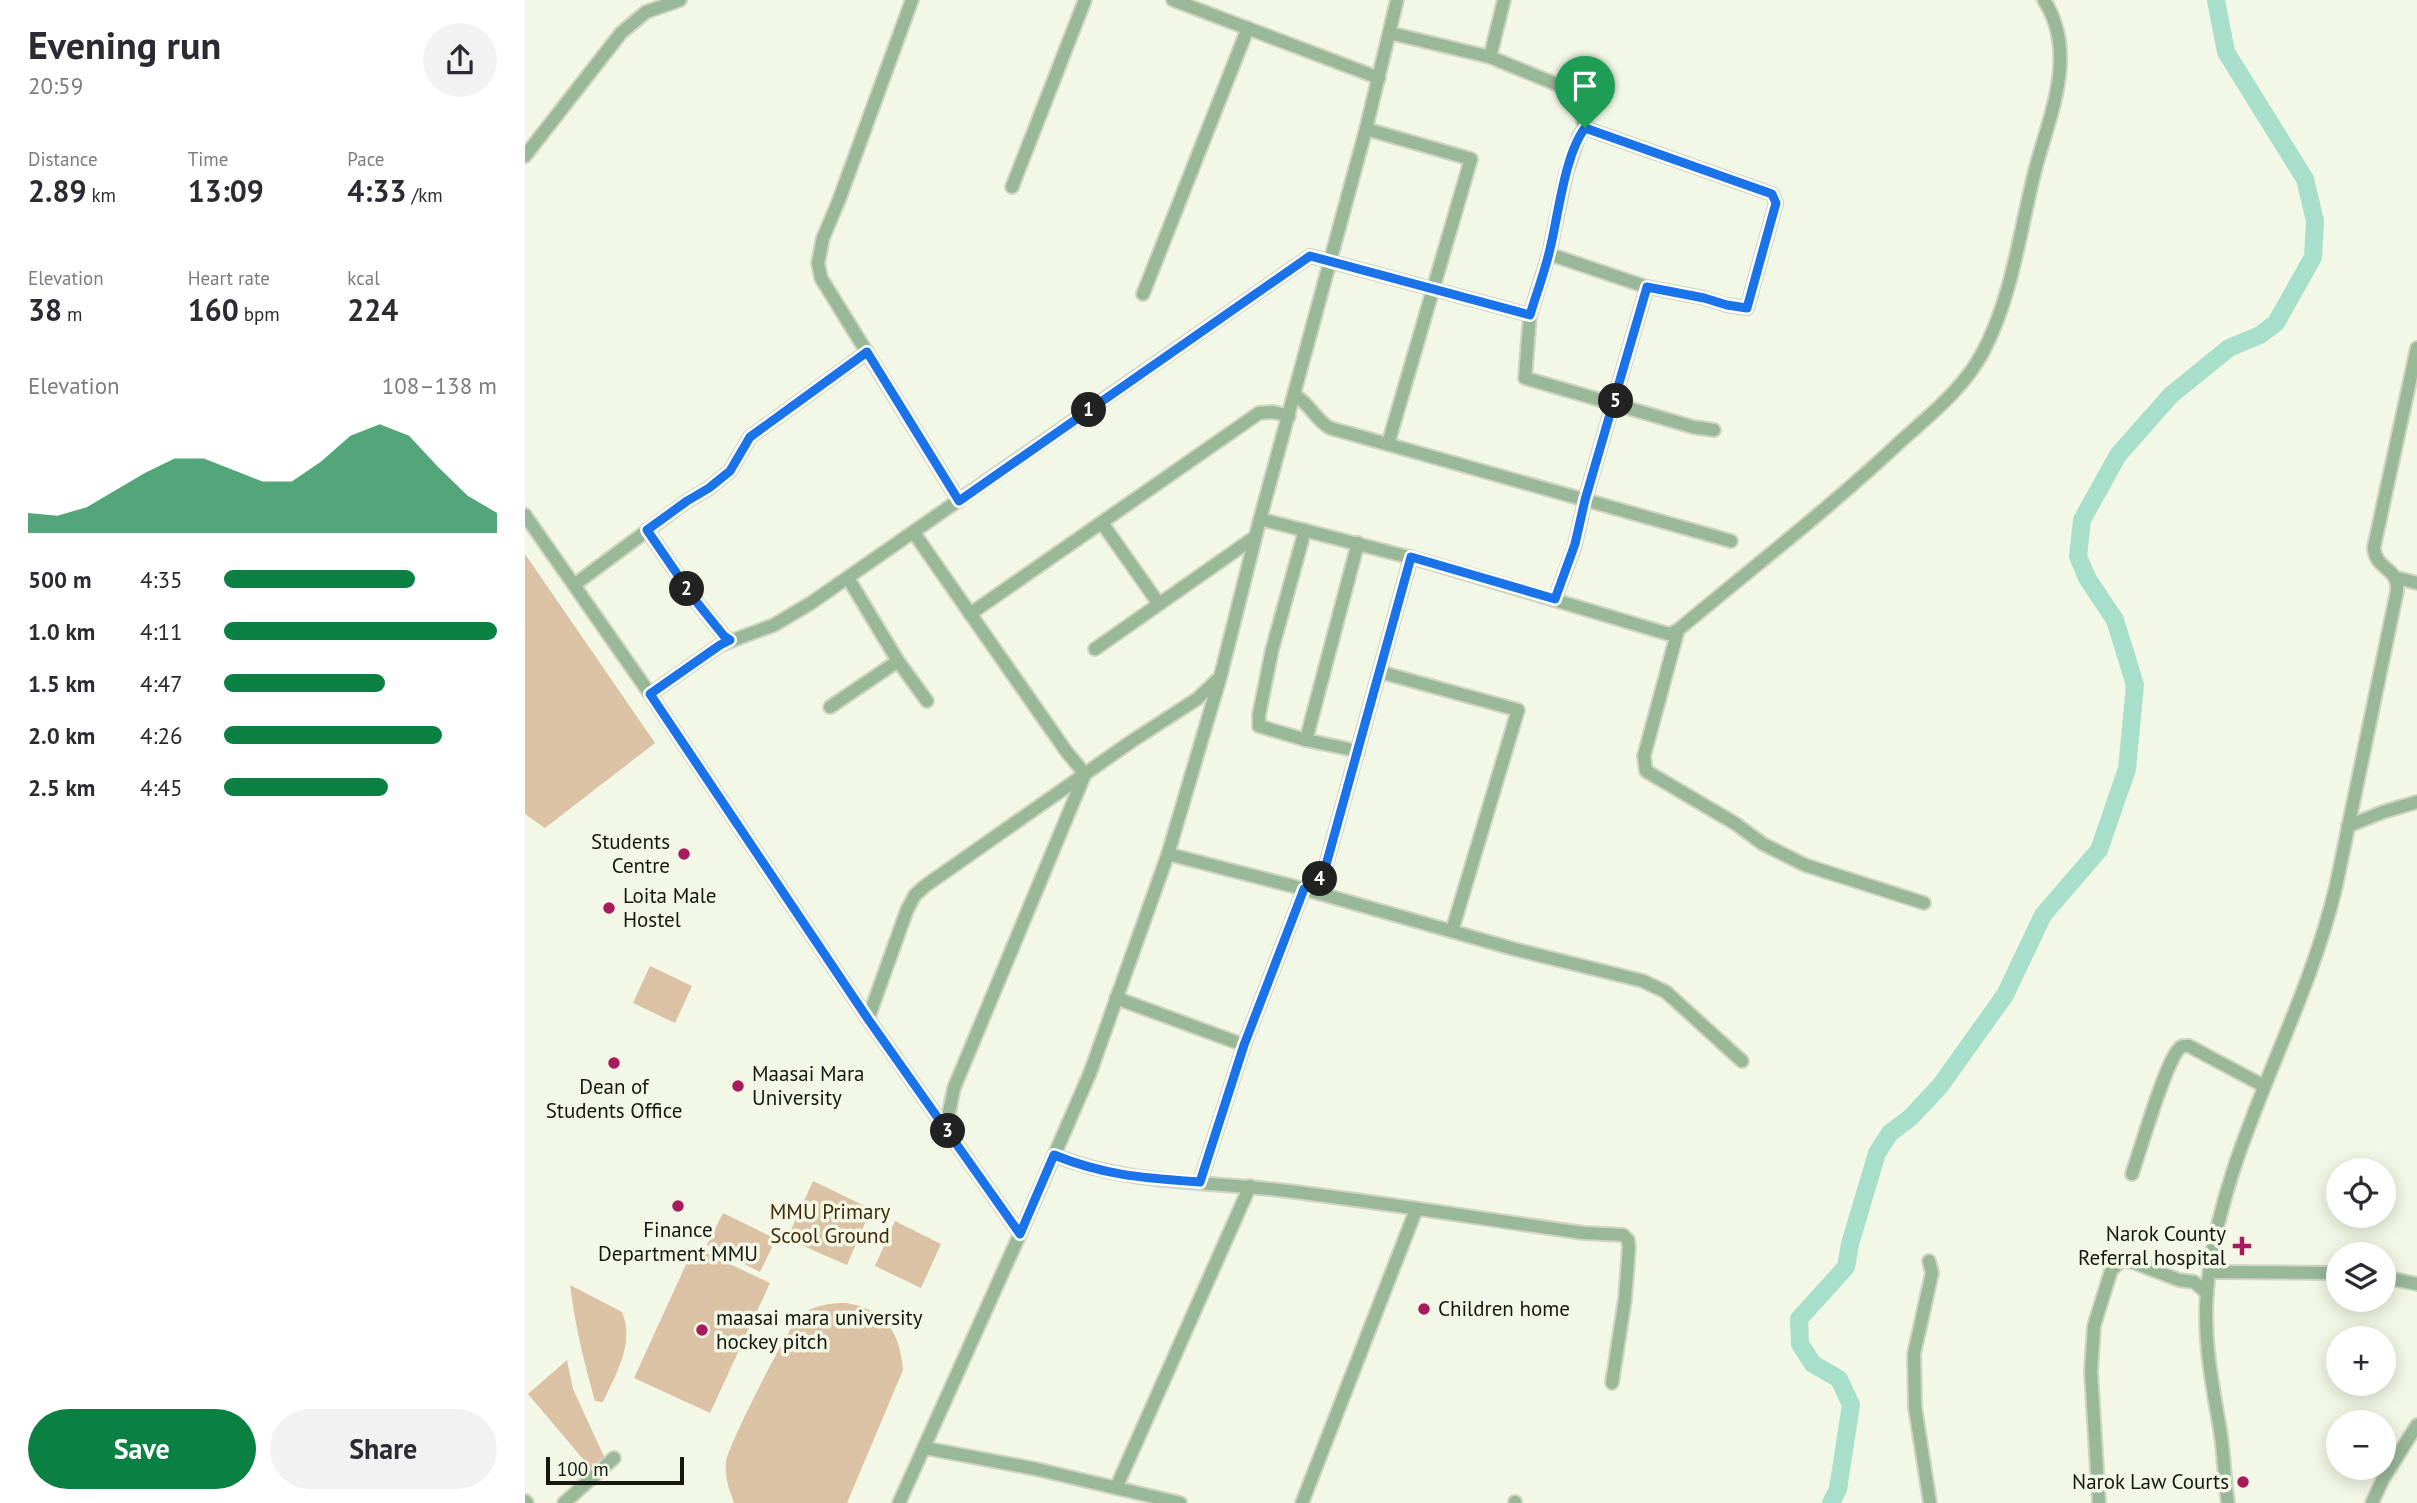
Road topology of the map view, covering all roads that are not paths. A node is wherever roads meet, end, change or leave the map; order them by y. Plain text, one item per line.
1 (680, 0) edge
2 (912, 0) edge
3 (1085, 0) edge
4 (1173, 0) edge
5 (1397, 0) edge
6 (1504, 0) edge
7 (2044, 0) edge
8 (1248, 28) junction
9 (1390, 33) junction
10 (1489, 57) junction
11 (1379, 78) junction
12 (1585, 128) junction
13 (1366, 129) junction
14 (525, 156) edge
15 (1012, 187) dead end
16 (1549, 254) junction
17 (1330, 260) junction
18 (1647, 287) junction
19 (1434, 289) junction
20 (1143, 294) dead end
21 (1530, 315) junction
22 (2417, 348) edge
23 (867, 352) junction
24 (1294, 396) junction
25 (1614, 405) junction
26 (1289, 416) junction
27 (1714, 430) dead end
28 (1388, 444) junction
29 (1585, 500) junction
30 (959, 501) junction
31 (525, 515) edge
32 (1260, 519) junction
33 (1102, 523) junction
34 (647, 530) junction
35 (1305, 530) junction
36 (914, 533) junction
37 (1255, 537) junction
38 (1731, 541) dead end
39 (1357, 543) junction
40 (1411, 557) junction
41 (848, 578) junction
42 (2397, 578) junction
43 (2417, 583) edge
44 (574, 585) junction
45 (1555, 599) junction
46 (1160, 604) junction
47 (970, 614) junction
48 (1678, 629) junction
49 (730, 640) junction
50 (1095, 649) dead end
51 (898, 661) junction
52 (1380, 672) junction
53 (1220, 678) junction
54 (650, 694) junction
55 (927, 701) dead end
56 (830, 707) dead end
57 (1305, 740) junction
58 (1358, 751) junction
59 (1085, 774) junction
60 (2417, 803) edge
61 (2348, 826) junction
62 (1168, 854) junction
63 (1304, 889) junction
64 (1924, 903) dead end
65 (1453, 931) junction
66 (1116, 998) junction
67 (868, 1019) junction
68 (1244, 1045) junction
69 (1742, 1061) dead end
70 (2264, 1086) junction
71 (946, 1127) junction
72 (1054, 1155) junction
73 (2132, 1174) dead end
74 (1200, 1182) junction
75 (1250, 1186) junction
76 (1416, 1210) junction
77 (1020, 1234) junction
78 (1929, 1261) dead end
79 (2210, 1272) junction
80 (2326, 1273) edge
81 (2396, 1280) edge
82 (2417, 1284) edge
83 (2207, 1293) junction
84 (1612, 1383) dead end
85 (2417, 1425) edge
86 (925, 1448) junction
87 (614, 1458) dead end
88 (1116, 1488) junction
89 (564, 1503) edge
90 (899, 1503) edge
91 (1180, 1503) edge
92 (1302, 1503) edge
93 (1930, 1503) edge
94 (2099, 1503) edge
95 (2228, 1503) edge
96 (2372, 1503) edge

1 - 14 street
2 - 23 street
3 - 15 street
4 - 8 street
5 - 9 street
6 - 10 street
7 - 48 street
8 - 11 street
8 - 20 street
9 - 10 street
9 - 11 street
10 - 12 street
11 - 13 street
12 - 16 street
12 - 18 street
13 - 17 street
13 - 19 street
16 - 18 street
16 - 21 street
17 - 19 street
17 - 24 street
17 - 30 street
18 - 25 street
19 - 21 street
19 - 28 street
21 - 25 street
22 - 42 street
23 - 30 street
23 - 34 street
24 - 26 street
24 - 28 street
25 - 27 street
25 - 29 street
26 - 32 street
26 - 33 street
28 - 29 street
29 - 38 street
29 - 45 street
30 - 36 street
31 - 44 street
32 - 35 street
32 - 37 street
33 - 46 street
33 - 47 street
34 - 44 street
34 - 49 street
35 - 39 street
35 - 57 street
36 - 41 street
36 - 47 street
37 - 46 street
37 - 53 street
39 - 40 street
39 - 57 street
40 - 45 street
40 - 52 street
41 - 49 street
41 - 51 street
42 - 43 street
42 - 61 street
44 - 54 street
45 - 48 street
46 - 50 street
47 - 59 street
48 - 64 street
49 - 54 street
51 - 55 street
51 - 56 street
52 - 58 street
52 - 65 street
53 - 59 street
53 - 62 street
54 - 67 street
57 - 58 street
58 - 63 street
59 - 67 street
59 - 71 street
60 - 61 street
61 - 70 street
62 - 63 street
62 - 66 street
63 - 65 street
63 - 68 street
65 - 69 street
66 - 68 street
66 - 72 street
67 - 71 street
68 - 74 street
70 - 73 street
70 - 79 street
71 - 77 street
72 - 74 street
72 - 77 street
74 - 75 street
75 - 76 street
75 - 88 street
76 - 84 street
76 - 92 street
77 - 86 street
78 - 93 street
79 - 80 street
79 - 83 street
81 - 82 street
83 - 94 street
83 - 95 street
85 - 96 street
86 - 88 street
86 - 90 street
87 - 89 street
88 - 91 street

